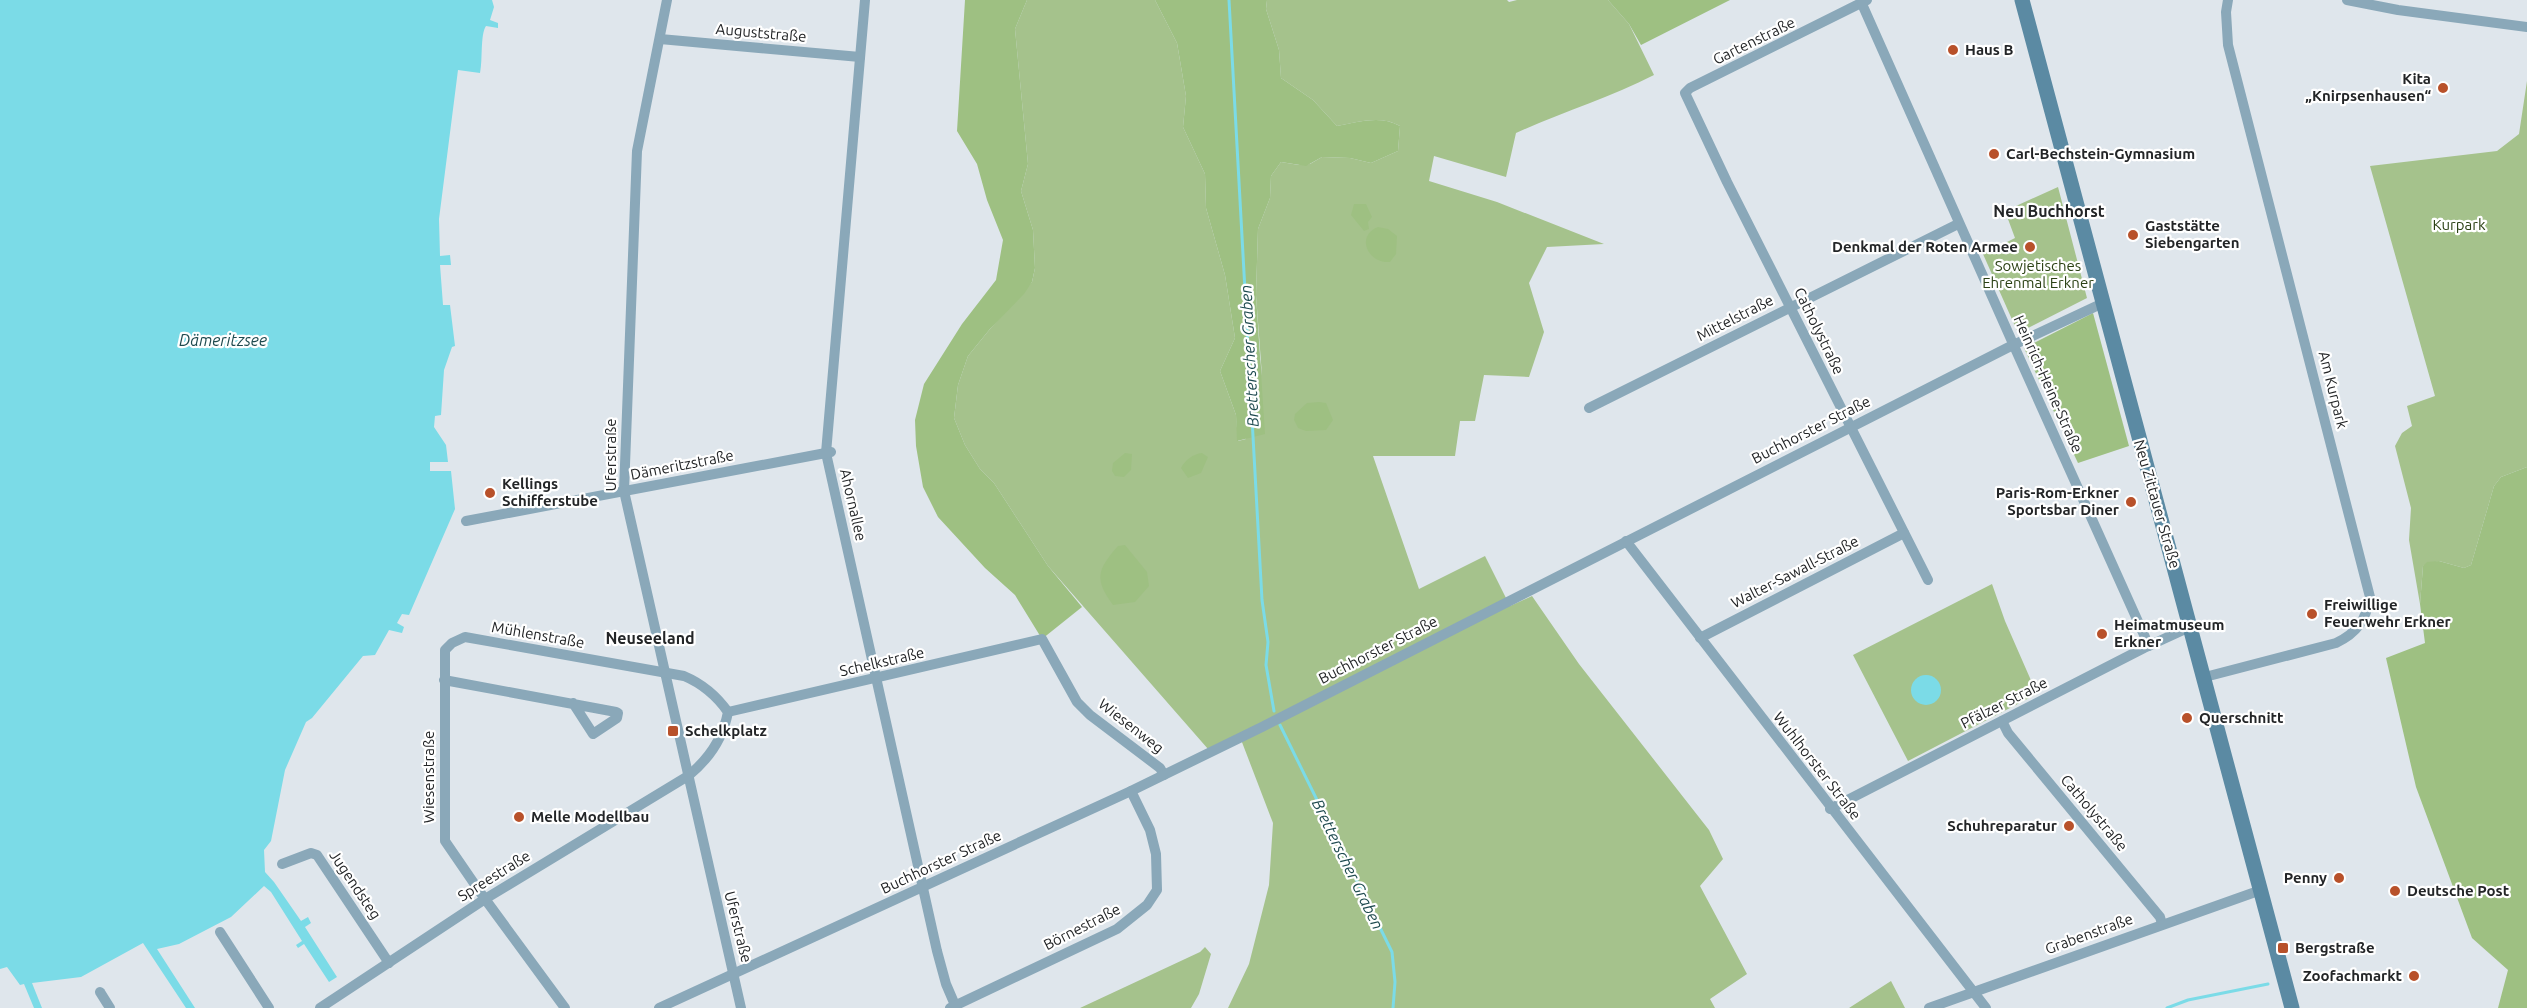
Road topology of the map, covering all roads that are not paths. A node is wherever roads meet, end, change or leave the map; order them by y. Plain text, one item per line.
1 (667, 0) edge
2 (865, 0) edge
3 (2022, 0) edge
4 (2228, 0) edge
5 (2347, 0) edge
6 (1864, 2) edge
7 (2527, 27) edge
8 (660, 39) junction
9 (860, 57) junction
10 (1686, 93) joint
11 (1958, 224) junction
12 (2103, 303) junction
13 (1790, 307) junction
14 (2014, 344) junction
15 (1589, 408) dead end
16 (1850, 427) junction
17 (830, 452) junction
18 (624, 491) junction
19 (466, 521) dead end
20 (1904, 533) junction
21 (1626, 541) junction
22 (1928, 580) dead end
23 (2192, 626) junction
24 (1700, 638) junction
25 (1042, 639) joint
26 (2149, 645) junction
27 (445, 651) joint
28 (665, 672) junction
29 (878, 678) junction
30 (2205, 678) junction
31 (444, 680) junction
32 (573, 704) dead end
33 (728, 712) junction
34 (2002, 721) junction
35 (1164, 775) junction
36 (688, 776) junction
37 (1131, 791) junction
38 (1830, 809) junction
39 (282, 864) dead end
40 (924, 886) junction
41 (2261, 890) junction
42 (485, 899) junction
43 (2162, 924) junction
44 (220, 932) dead end
45 (389, 963) junction
46 (734, 974) junction
47 (100, 992) dead end
48 (1973, 992) junction
49 (953, 1007) edge
50 (110, 1008) edge
51 (269, 1008) edge
52 (320, 1008) edge
53 (565, 1008) edge
54 (659, 1008) edge
55 (741, 1008) edge
56 (1929, 1008) edge
57 (1986, 1008) edge
58 (2292, 1008) edge

1 - 8 street, Uferstraße
2 - 9 street, Ahornallee
3 - 12 main road, Neu Zittauer Straße
4 - 30 street, Am Kurpark
5 - 7 street
6 - 10 street, Gartenstraße
6 - 11 street, Heinrich-Heine-Straße
8 - 9 street, Auguststraße
8 - 18 street, Uferstraße
9 - 17 street, Ahornallee
10 - 13 street, Catholystraße
11 - 13 street, Mittelstraße
11 - 14 street, Heinrich-Heine-Straße
12 - 14 street, Buchhorster Straße
12 - 23 main road, Neu Zittauer Straße
13 - 15 street, Mittelstraße
13 - 16 street, Catholystraße
14 - 16 street, Buchhorster Straße
14 - 26 street, Heinrich-Heine-Straße
16 - 20 street, Catholystraße
16 - 21 street, Buchhorster Straße
17 - 18 street, Dämeritzstraße
17 - 29 street, Ahornallee
18 - 19 street, Dämeritzstraße
18 - 28 street, Uferstraße
20 - 22 street, Catholystraße
20 - 24 street, Walter-Sawall-Straße
21 - 24 street, Wuhlhorster Straße
21 - 35 street, Buchhorster Straße
23 - 26 street, Pfälzer Straße
23 - 30 main road, Neu Zittauer Straße
24 - 38 street, Wuhlhorster Straße
25 - 29 street, Schelkstraße
25 - 35 street, Wiesenweg
26 - 34 street, Pfälzer Straße
27 - 28 street, Mühlenstraße
27 - 31 street, Wiesenstraße
28 - 33 street
28 - 36 street, Uferstraße
29 - 33 street, Schelkstraße
29 - 40 street, Ahornallee
30 - 41 main road, Neu Zittauer Straße
31 - 32 street
31 - 42 street, Wiesenstraße
33 - 36 street
34 - 38 street, Pfälzer Straße
34 - 43 street, Catholystraße
35 - 37 street, Buchhorster Straße
36 - 42 street, Spreestraße
36 - 46 street, Uferstraße
37 - 40 street, Buchhorster Straße
37 - 49 street, Börnestraße
38 - 48 street, Wuhlhorster Straße
39 - 45 street, Jugendsteg
40 - 46 street, Buchhorster Straße
40 - 49 street, Ahornallee
41 - 43 street, Grabenstraße
41 - 58 main road, Neu Zittauer Straße
42 - 45 street, Spreestraße
42 - 53 street, Wiesenstraße
43 - 48 street, Grabenstraße
44 - 51 street
45 - 52 street, Spreestraße
46 - 54 street, Buchhorster Straße
46 - 55 street, Uferstraße
47 - 50 street
48 - 56 street, Grabenstraße
48 - 57 street, Wuhlhorster Straße

